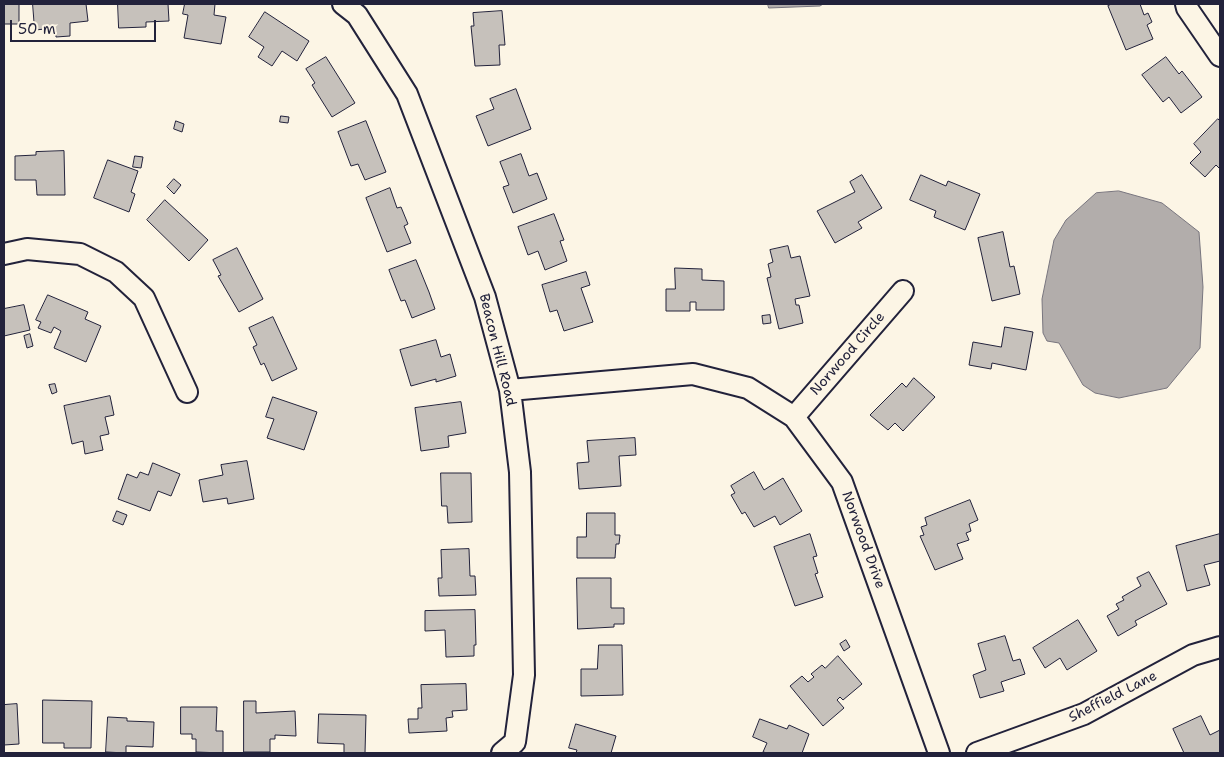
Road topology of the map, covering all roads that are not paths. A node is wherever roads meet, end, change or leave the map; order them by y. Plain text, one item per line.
1 (1186, 4) edge
2 (356, 7) edge
3 (1220, 56) edge
4 (4, 254) edge
5 (903, 291) dead end
6 (510, 390) junction
7 (187, 392) dead end
8 (794, 417) junction
9 (1220, 647) edge
10 (502, 753) edge
11 (939, 753) edge
12 (977, 753) edge

1 - 3 street
2 - 6 street, Beacon Hill Road
4 - 7 street
5 - 8 street, Norwood Circle
6 - 8 street, Norwood Drive
6 - 10 street, Beacon Hill Road
8 - 11 street, Norwood Drive
9 - 12 street, Sheffield Lane

